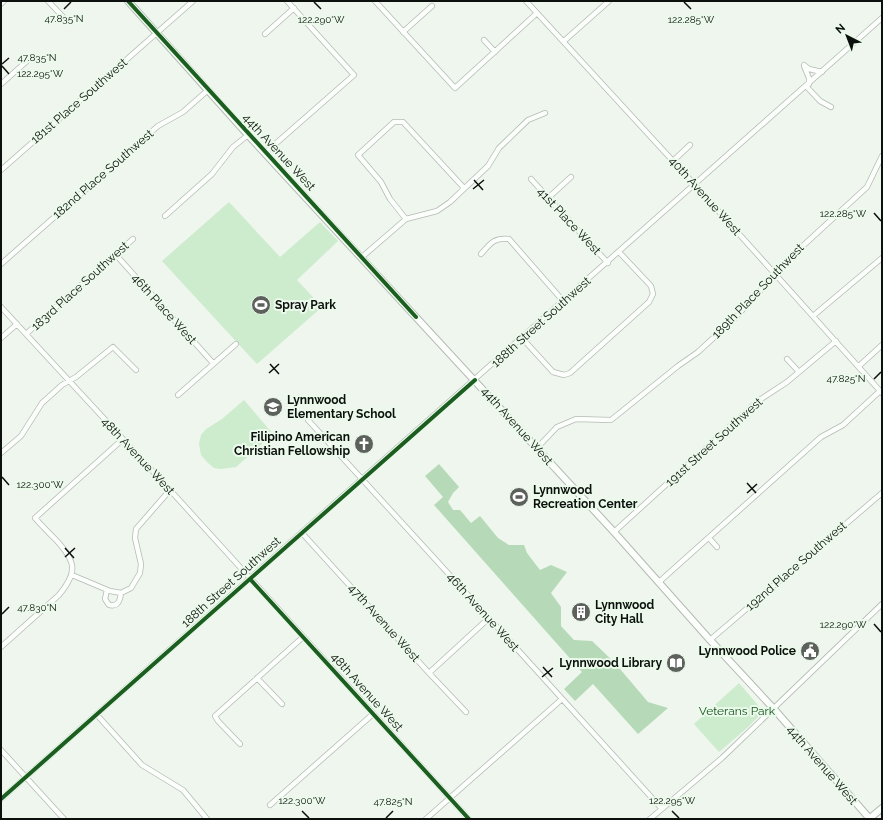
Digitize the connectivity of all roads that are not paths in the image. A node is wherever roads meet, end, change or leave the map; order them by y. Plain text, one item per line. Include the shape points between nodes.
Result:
1 (4, 1) edge
2 (48, 1) edge
3 (128, 1) edge
4 (193, 1) edge
5 (288, 1) edge
6 (375, 1) edge
7 (526, 1) edge
8 (609, 1) edge
9 (1, 4) edge
10 (432, 6) dead end
11 (294, 8) junction
12 (537, 13) junction
13 (882, 18) edge
14 (67, 20) dead end
15 (157, 32) junction
16 (404, 32) junction
17 (265, 34) dead end
18 (484, 40) dead end
19 (564, 41) junction
20 (495, 52) junction
21 (27, 61) dead end
22 (822, 72) junction
23 (1, 84) edge
24 (808, 85) junction
25 (208, 90) junction
26 (831, 107) dead end
27 (545, 113) dead end
28 (248, 135) junction
29 (690, 144) dead end
30 (265, 153) junction
31 (882, 156) edge
32 (673, 161) junction
33 (1, 170) edge
34 (571, 177) dead end
35 (531, 179) dead end
36 (695, 185) junction
37 (464, 188) junction
38 (548, 198) junction
39 (165, 216) dead end
40 (406, 219) junction
41 (133, 238) dead end
42 (619, 252) junction
43 (480, 254) dead end
44 (116, 255) junction
45 (362, 257) junction
46 (882, 258) edge
47 (608, 263) junction
48 (1, 264) edge
49 (776, 274) junction
50 (564, 302) junction
51 (1, 307) edge
52 (813, 316) junction
53 (17, 324) junction
54 (26, 334) junction
55 (1, 338) edge
56 (522, 338) junction
57 (836, 341) junction
58 (236, 344) dead end
59 (882, 345) edge
60 (787, 359) dead end
61 (213, 363) junction
62 (858, 366) junction
63 (136, 370) dead end
64 (799, 372) junction
65 (475, 380) junction
66 (69, 381) junction
67 (881, 392) edge
68 (178, 396) dead end
69 (308, 414) dead end
70 (124, 439) junction
71 (536, 448) junction
72 (1, 453) edge
73 (362, 479) junction
74 (170, 490) junction
75 (882, 493) edge
76 (614, 532) junction
77 (302, 533) junction
78 (709, 538) junction
79 (717, 547) dead end
80 (72, 575) junction
81 (250, 579) junction
82 (659, 582) junction
83 (107, 590) junction
84 (121, 593) junction
85 (882, 604) edge
86 (489, 618) junction
87 (303, 637) junction
88 (710, 640) junction
89 (1, 647) edge
90 (429, 673) junction
91 (257, 678) junction
92 (562, 699) junction
93 (282, 704) dead end
94 (774, 709) junction
95 (466, 712) dead end
96 (373, 714) junction
97 (97, 715) junction
98 (240, 744) dead end
99 (1, 750) edge
100 (26, 778) junction
101 (450, 798) junction
102 (1, 799) edge
103 (270, 805) dead end
104 (882, 808) edge
105 (662, 809) junction
106 (64, 819) edge
107 (207, 819) edge
108 (426, 819) edge
109 (469, 819) edge
110 (650, 819) edge
111 (870, 819) edge

1 - 9 street
2 - 14 street
3 - 15 main road, 44th Avenue West
4 - 15 street, 181st Place Southwest
5 - 11 street
6 - 16 street
7 - 12 street, 40th Avenue West
8 - 19 street
10 - 16 street
11 - 17 street
11 - 30 street via 354,75
12 - 19 street, 40th Avenue West
12 - 20 street
13 - 22 street, 188th Street Southwest
15 - 25 main road, 44th Avenue West
15 - 33 street, 181st Place Southwest
16 - 20 street via 455,88
18 - 20 street
19 - 32 street, 40th Avenue West
21 - 23 street
22 - 24 street, 188th Street Southwest
22 - 24 street via 809,70 804,65
24 - 26 street via 820,101
24 - 36 street, 188th Street Southwest
25 - 28 main road, 44th Avenue West
25 - 48 street, 182nd Place Southwest via 183,112 158,126
27 - 37 street via 528,120 499,148 488,166
28 - 30 main road, 44th Avenue West
28 - 39 street via 233,147 212,174
29 - 32 street
30 - 45 main road, 44th Avenue West
31 - 49 street, 189th Place Southwest via 867,187 794,254
32 - 36 street, 40th Avenue West
34 - 38 street
35 - 38 street, 41st Place West
36 - 42 street, 188th Street Southwest
36 - 49 street, 40th Avenue West
37 - 40 street via 437,212
37 - 40 street via 403,122 394,122 358,155 381,182 390,200
38 - 47 street, 41st Place West
40 - 45 street
41 - 44 street, 183rd Place Southwest
42 - 47 street, 188th Street Southwest
42 - 56 street, 41st Place West via 651,286 653,294 649,302 570,373 564,375 553,372
43 - 50 street via 491,242 500,238 509,239
44 - 54 street, 183rd Place Southwest
44 - 61 street, 46th Place West
45 - 65 main road, 44th Avenue West
46 - 52 street
47 - 50 street, 188th Street Southwest
49 - 52 street, 40th Avenue West
49 - 71 street, 189th Place Southwest via 734,319 698,352 611,420 576,419 558,427
50 - 56 street, 188th Street Southwest
51 - 53 street, 48th Avenue West
52 - 57 street, 40th Avenue West
53 - 54 street, 48th Avenue West
53 - 55 street, 183rd Place Southwest
54 - 66 street, 48th Avenue West
56 - 65 street, 188th Street Southwest
57 - 62 street, 40th Avenue West
57 - 64 street, 191st Street Southwest
58 - 61 street
59 - 62 street
60 - 64 street
61 - 68 street
62 - 67 street, 40th Avenue West
63 - 66 street via 113,347
64 - 76 street, 191st Street Southwest via 758,401
65 - 71 main road, 44th Avenue West
65 - 73 street, 188th Street Southwest
66 - 70 street, 48th Avenue West
66 - 72 street via 42,403 21,436
67 - 78 street via 843,425 821,437
69 - 73 street, 46th Avenue West via 308,420
70 - 74 street, 48th Avenue West
70 - 80 street via 35,518 68,553 73,565
71 - 76 main road, 44th Avenue West
73 - 77 street, 188th Street Southwest
73 - 86 street, 46th Avenue West
74 - 81 street, 48th Avenue West
74 - 84 street via 136,528 140,573 131,588
75 - 88 street, 192nd Place Southwest
76 - 82 main road, 44th Avenue West
77 - 81 street, 188th Street Southwest
77 - 90 street, 47th Avenue West
78 - 79 street
78 - 82 street
80 - 83 street
80 - 89 street via 59,595
81 - 87 street, 48th Avenue West
81 - 97 street, 188th Street Southwest
82 - 88 main road, 44th Avenue West
83 - 84 street
83 - 84 street via 105,599 109,605 116,605
85 - 94 street
86 - 90 street
86 - 92 street, 46th Avenue West
87 - 91 street
87 - 96 street, 48th Avenue West
88 - 94 main road, 44th Avenue West
90 - 95 street, 47th Avenue West
91 - 93 street
91 - 98 street via 215,716
92 - 101 street
92 - 105 street, 46th Avenue West
94 - 105 street
94 - 111 main road, 44th Avenue West
96 - 101 street, 48th Avenue West
96 - 103 street
97 - 100 street, 188th Street Southwest
97 - 107 street via 142,765 183,790
99 - 100 street
100 - 102 street, 188th Street Southwest
100 - 106 street
101 - 108 street
101 - 109 street, 48th Avenue West
104 - 111 main road
105 - 110 street

